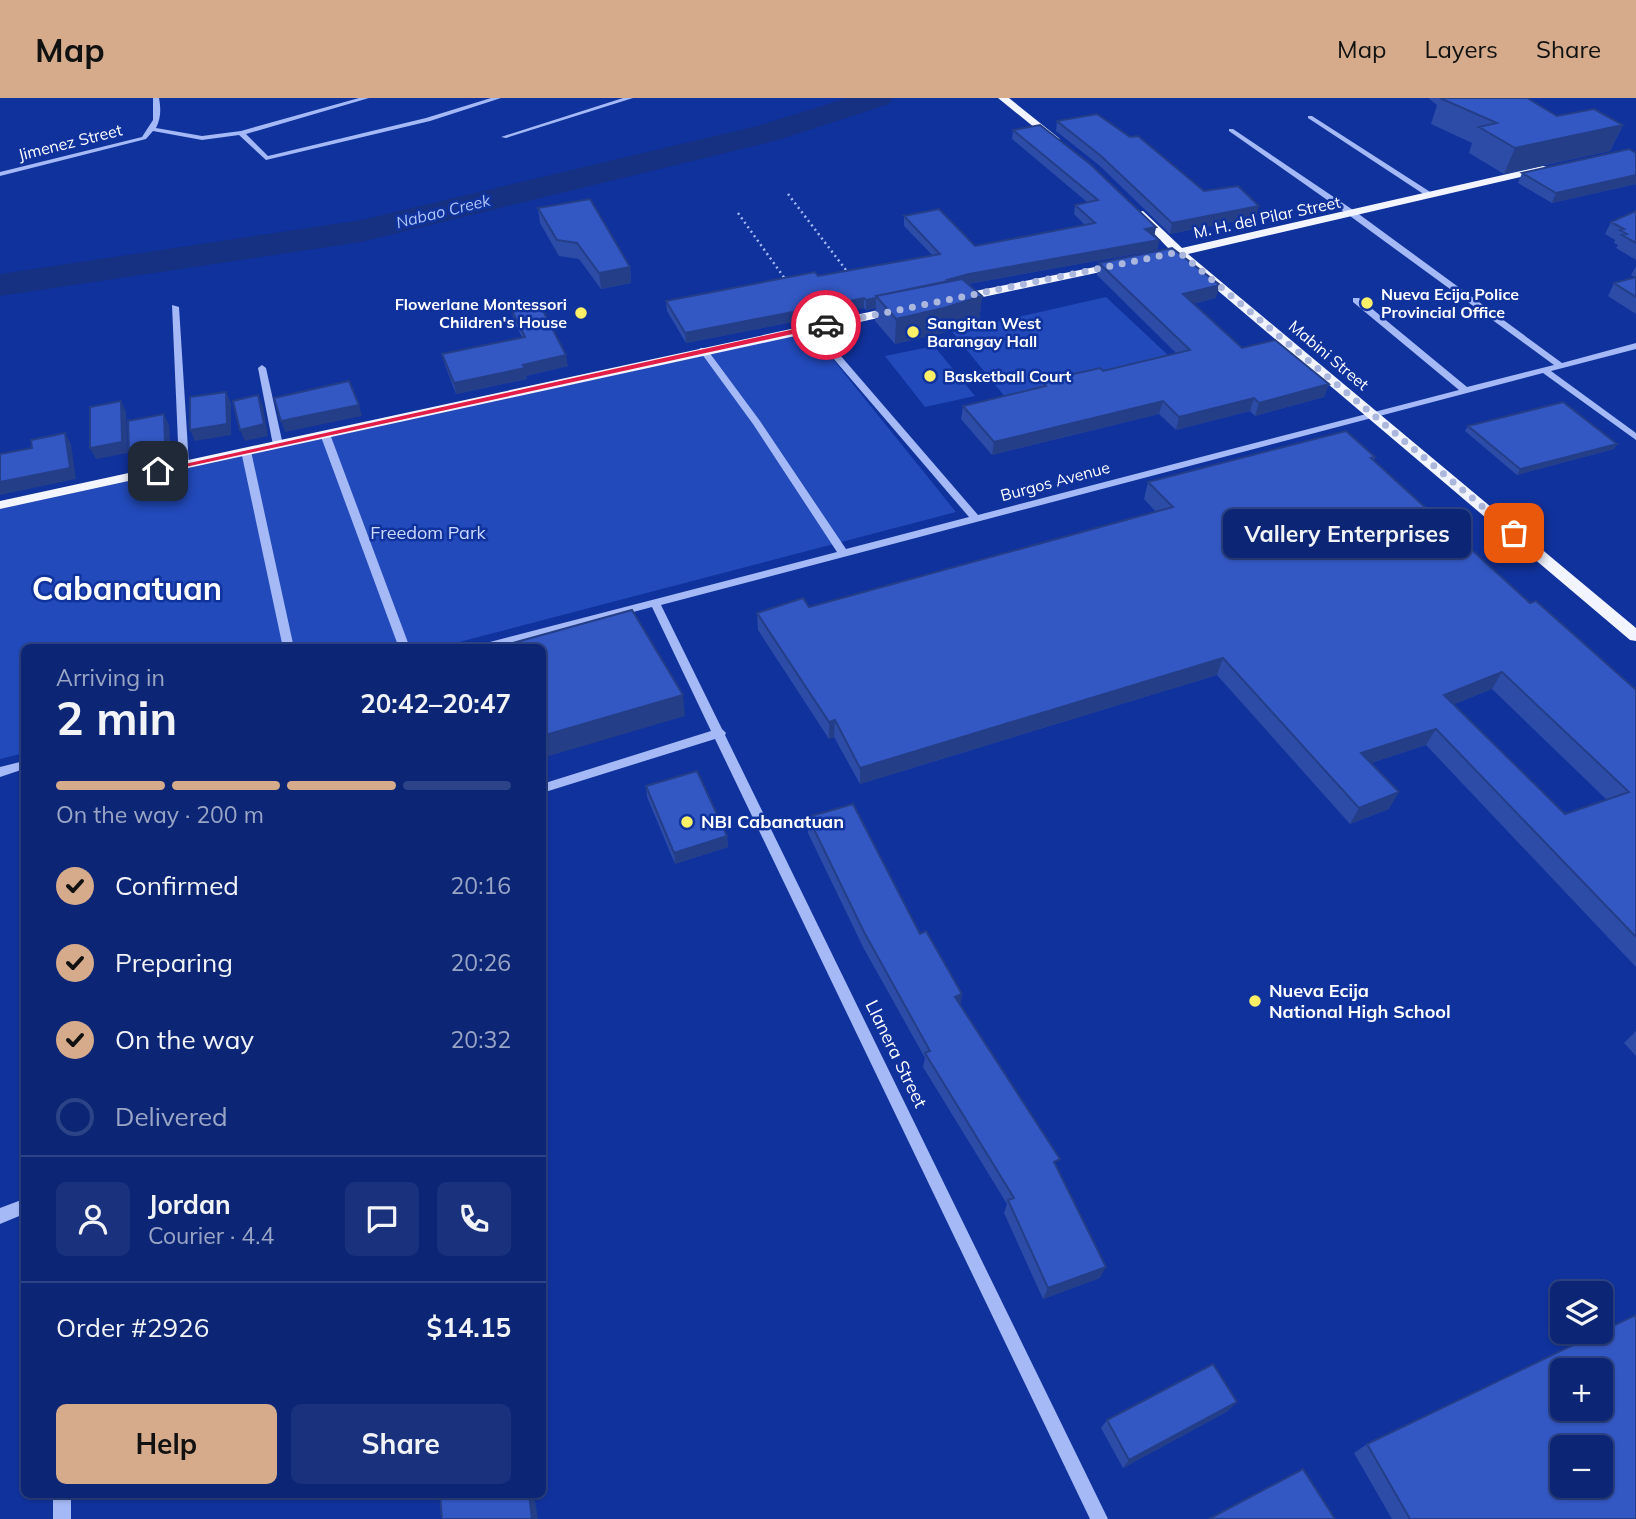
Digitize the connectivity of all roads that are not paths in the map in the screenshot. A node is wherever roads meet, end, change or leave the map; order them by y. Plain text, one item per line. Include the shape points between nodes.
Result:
1 (156, 98) edge
2 (366, 98) edge
3 (498, 98) edge
4 (630, 98) edge
5 (1003, 98) edge
6 (1310, 117) dead end
7 (152, 130) junction
8 (1231, 130) dead end
9 (241, 133) junction
10 (504, 136) dead end
11 (1063, 146) edge
12 (1552, 167) edge
13 (0, 174) edge
14 (1431, 195) junction
15 (1132, 207) edge
16 (1353, 214) junction
17 (1179, 252) junction
18 (1356, 300) dead end
19 (940, 302) edge
20 (916, 306) edge
21 (175, 307) dead end
22 (812, 328) junction
23 (1636, 346) edge
24 (703, 350) junction
25 (1561, 366) junction
26 (262, 368) dead end
27 (1544, 370) junction
28 (1465, 390) junction
29 (1371, 414) junction
30 (325, 434) junction
31 (1636, 437) edge
32 (278, 445) junction
33 (246, 451) junction
34 (184, 465) junction
35 (0, 505) edge
36 (975, 519) junction
37 (843, 553) junction
38 (657, 607) dead end
39 (1636, 636) edge
40 (288, 644) edge
41 (404, 644) edge
42 (497, 644) edge
43 (720, 733) junction
44 (21, 766) edge
45 (0, 772) edge
46 (546, 788) edge
47 (21, 1208) edge
48 (0, 1216) edge
49 (62, 1498) edge
50 (62, 1519) edge
51 (1098, 1519) edge

1 - 7 street via 158,112
2 - 9 street
3 - 9 street via 428,120 266,158
4 - 10 street
5 - 11 main road
6 - 14 street
7 - 9 street via 202,138
7 - 13 street, Jimenez Street via 144,138
8 - 16 street
12 - 14 main road, M. H. del Pilar Street
14 - 16 main road, M. H. del Pilar Street
15 - 17 main road, Mabini Street
16 - 17 main road, M. H. del Pilar Street
16 - 25 street
17 - 19 main road, M. H. del Pilar Street
17 - 29 main road, Mabini Street
18 - 28 street
20 - 22 main road
21 - 34 street
22 - 24 main road
22 - 36 street
23 - 25 street, Burgos Avenue
24 - 30 main road
24 - 37 street
25 - 27 street, Burgos Avenue
26 - 32 street
27 - 28 street, Burgos Avenue
27 - 31 street
28 - 29 street, Burgos Avenue
29 - 36 street, Burgos Avenue
29 - 39 main road, Mabini Street
30 - 32 main road
30 - 41 street
32 - 33 main road
33 - 34 main road
33 - 40 street
34 - 35 main road
36 - 37 street, Burgos Avenue
37 - 42 street, Burgos Avenue
38 - 43 street, Llanera Street
43 - 46 street
43 - 51 street, Llanera Street
44 - 45 street
47 - 48 street
49 - 50 street

